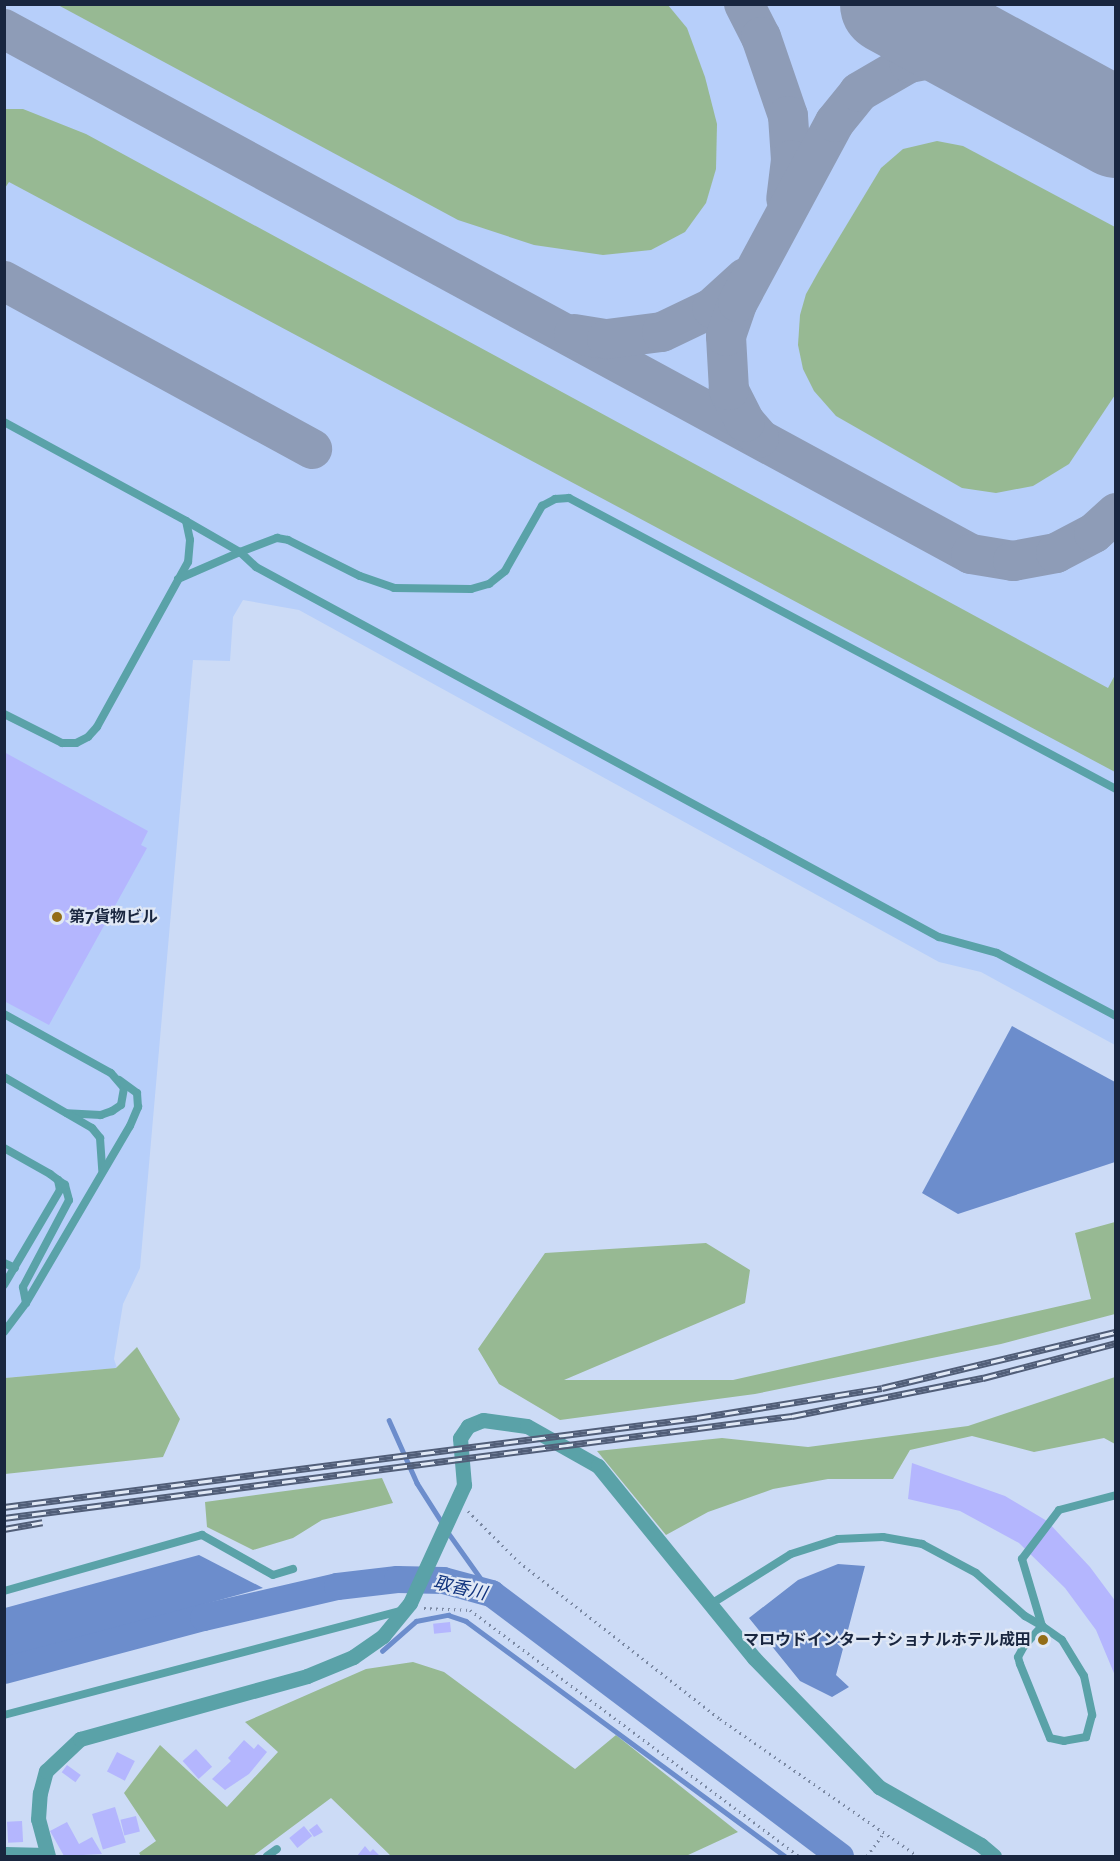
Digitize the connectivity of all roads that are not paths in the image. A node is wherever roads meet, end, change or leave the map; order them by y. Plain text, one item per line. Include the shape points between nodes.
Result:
1 (4, 422) edge
2 (186, 521) junction
3 (240, 552) junction
4 (178, 579) junction
5 (4, 714) edge
6 (1116, 789) edge
7 (4, 1014) edge
8 (1116, 1016) edge
9 (4, 1077) edge
10 (119, 1080) junction
11 (67, 1113) junction
12 (4, 1148) edge
13 (102, 1171) junction
14 (58, 1180) junction
15 (4, 1263) edge
16 (15, 1269) junction
17 (4, 1284) edge
18 (26, 1304) junction
19 (4, 1332) edge
20 (1116, 1495) edge
21 (293, 1569) dead end
22 (4, 1591) edge
23 (711, 1604) junction
24 (406, 1610) junction
25 (1042, 1626) junction
26 (4, 1715) edge
27 (277, 1848) dead end
28 (4, 1854) edge
29 (47, 1856) edge
30 (267, 1857) edge
31 (994, 1857) edge

1 - 2 lane
2 - 3 lane
2 - 4 lane via 190,540 188,562
3 - 4 lane
3 - 6 lane via 277,538 394,588 471,589 489,584 504,571 542,506 555,499 569,498
3 - 8 lane via 256,567 939,937 998,953
4 - 5 lane via 88,737 76,743 62,743
7 - 10 lane
9 - 11 lane
10 - 11 lane via 125,1097 112,1111 101,1115
10 - 13 lane via 133,1087 138,1107
11 - 13 lane via 100,1138
12 - 14 lane
13 - 18 lane
14 - 16 lane via 58,1198
14 - 18 lane via 65,1185 69,1200 23,1287
15 - 16 lane
16 - 17 lane
18 - 19 lane
20 - 25 lane via 1059,1510 1022,1559
21 - 22 lane via 273,1575 202,1535
23 - 24 street via 598,1466 527,1426 483,1420 468,1426 460,1438 464,1485
23 - 25 lane via 791,1554 838,1539 883,1537 922,1544 954,1559
23 - 31 street via 754,1658 879,1787 981,1845
24 - 26 lane
24 - 29 street via 352,1657 307,1676 80,1739 46,1771 38,1820
25 - 25 lane via 1062,1640 1084,1676 1092,1715 1086,1737 1064,1741 1050,1738 1045,1729 1037,1698 1018,1657
27 - 30 lane
28 - 29 street

